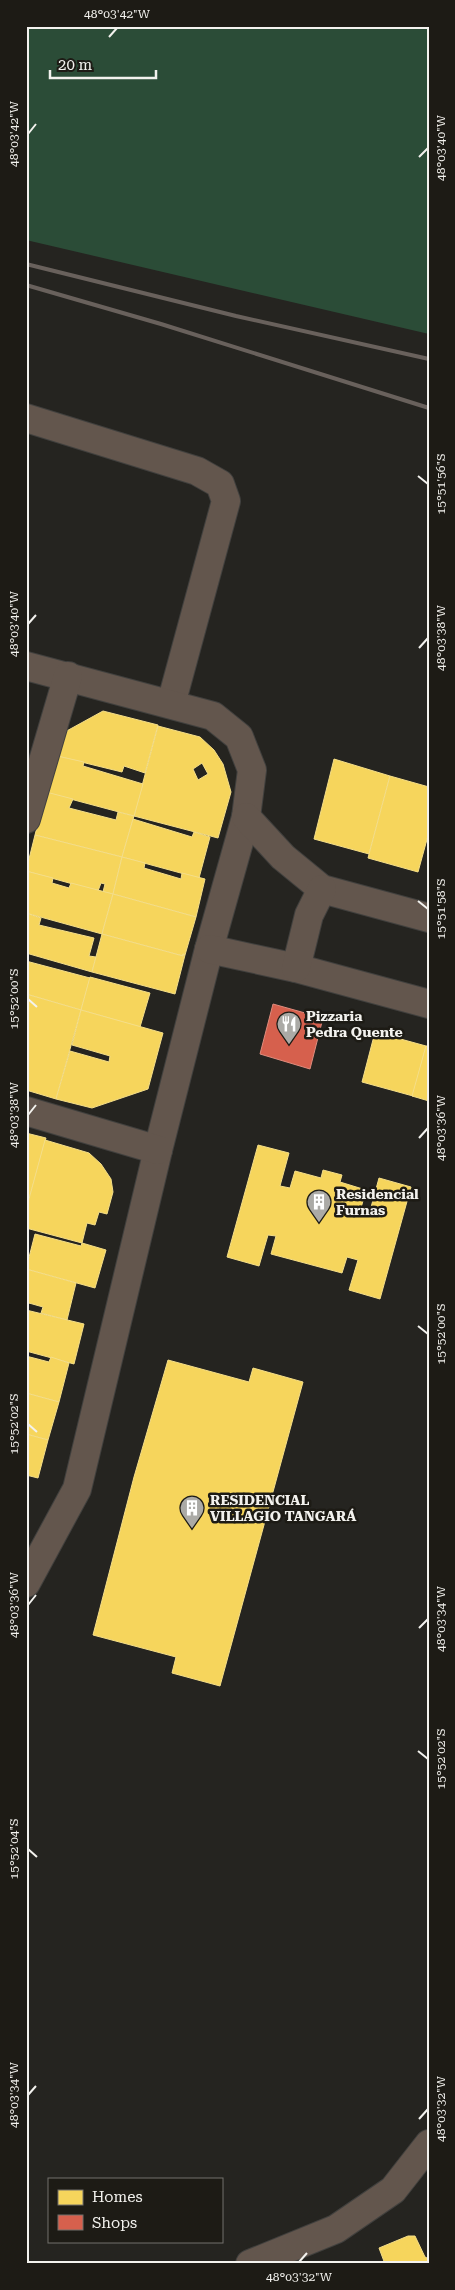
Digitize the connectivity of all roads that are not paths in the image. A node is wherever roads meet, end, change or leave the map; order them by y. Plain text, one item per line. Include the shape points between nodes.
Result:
1 (26, 418) edge
2 (26, 666) edge
3 (68, 676) junction
4 (171, 704) junction
5 (246, 816) junction
6 (26, 819) edge
7 (322, 889) junction
8 (429, 918) edge
9 (209, 949) junction
10 (296, 968) junction
11 (429, 1004) edge
12 (26, 1111) edge
13 (158, 1150) junction
14 (26, 1583) edge
15 (429, 2144) edge
16 (250, 2264) edge

1 - 4 street via 197,471 220,484 226,501
2 - 3 street
3 - 4 street
3 - 6 street
4 - 5 street via 213,716 238,737 252,770
5 - 7 street via 283,857
5 - 9 street
7 - 8 street
7 - 10 street via 309,915
9 - 10 street
9 - 13 street
10 - 11 street
12 - 13 street
13 - 14 street via 77,1489
15 - 16 street via 392,2190 336,2229

